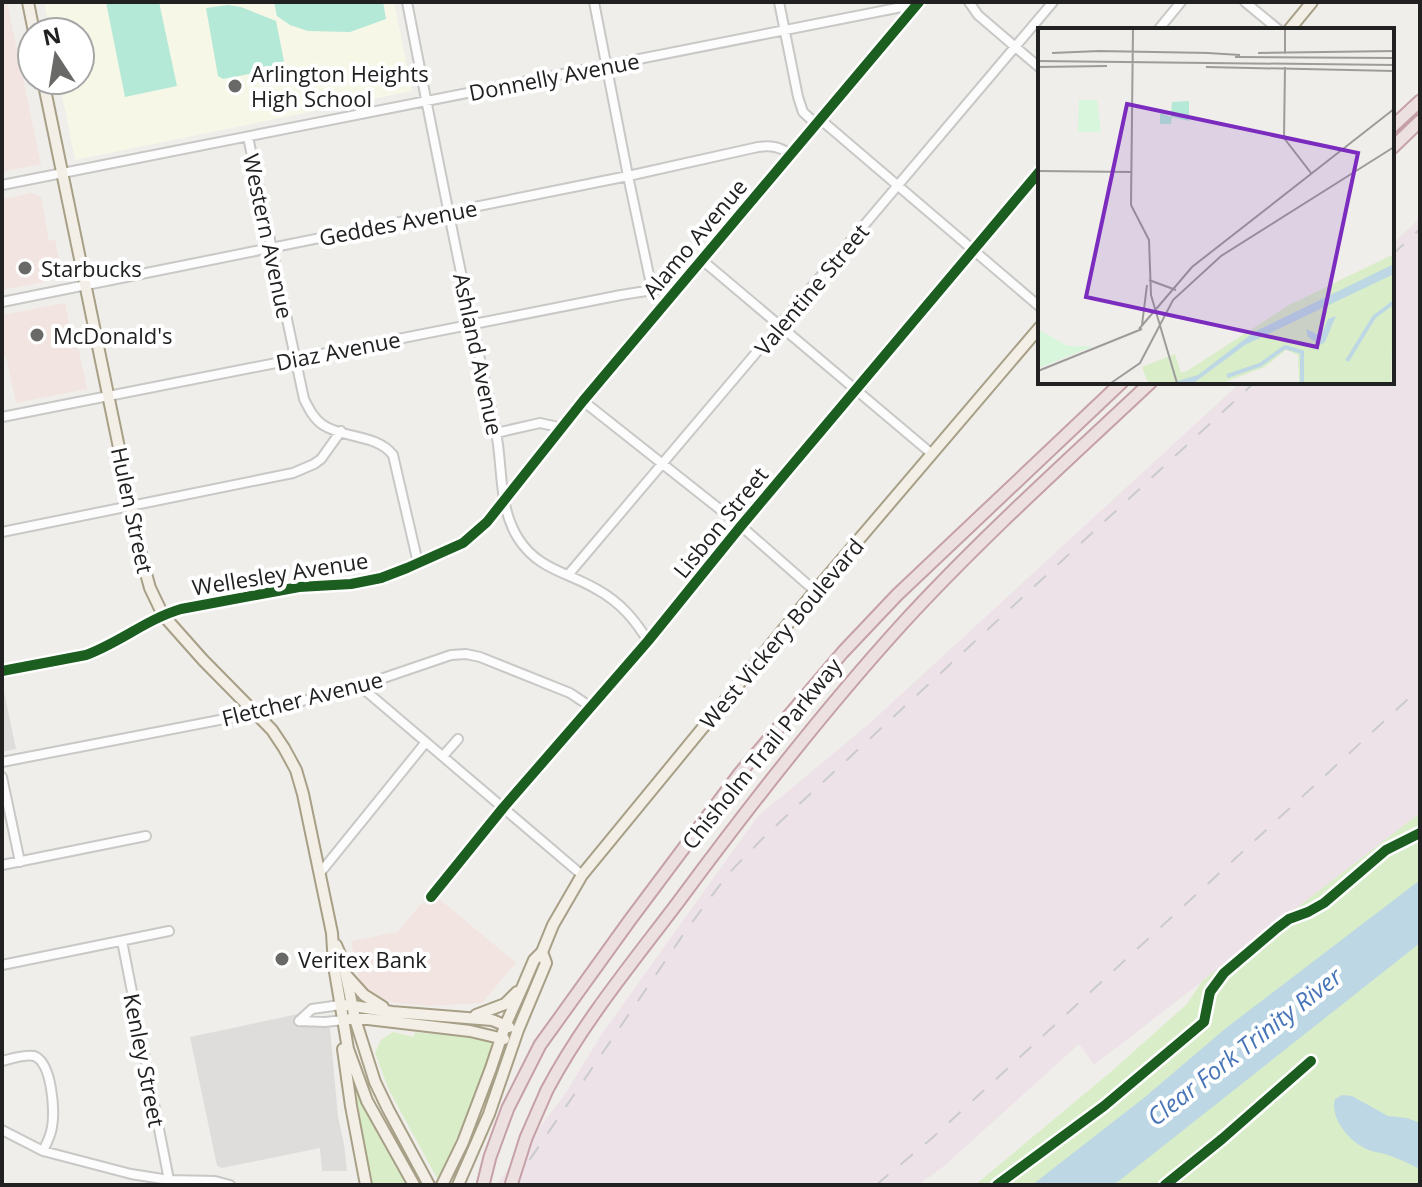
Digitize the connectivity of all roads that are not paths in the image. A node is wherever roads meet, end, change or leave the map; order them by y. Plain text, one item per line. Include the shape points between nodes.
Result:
1 (407, 2) edge
2 (594, 2) edge
3 (779, 2) edge
4 (969, 2) edge
5 (1053, 2) edge
6 (1181, 2) edge
7 (1245, 2) edge
8 (1312, 2) edge
9 (918, 3) edge
10 (1160, 28) edge
11 (1277, 28) edge
12 (1291, 28) edge
13 (784, 30) junction
14 (1015, 46) junction
15 (606, 65) junction
16 (1038, 66) edge
17 (46, 96) edge
18 (427, 101) junction
19 (1420, 101) edge
20 (1420, 121) edge
21 (819, 122) junction
22 (1394, 125) edge
23 (248, 137) junction
24 (1394, 146) edge
25 (791, 154) junction
26 (62, 173) junction
27 (1038, 173) edge
28 (628, 176) junction
29 (2, 185) edge
30 (898, 186) junction
31 (449, 212) junction
32 (271, 247) junction
33 (973, 250) junction
34 (702, 260) junction
35 (85, 284) junction
36 (652, 289) junction
37 (672, 295) junction
38 (2, 302) edge
39 (1038, 305) edge
40 (472, 324) junction
41 (779, 326) junction
42 (1038, 329) edge
43 (294, 358) junction
44 (1120, 384) edge
45 (1149, 384) edge
46 (856, 390) junction
47 (109, 395) junction
48 (583, 401) junction
49 (2, 417) edge
50 (563, 428) junction
51 (341, 431) junction
52 (496, 433) junction
53 (932, 454) junction
54 (662, 464) junction
55 (503, 502) junction
56 (132, 505) junction
57 (741, 526) junction
58 (2, 532) edge
59 (418, 563) junction
60 (568, 575) junction
61 (815, 591) junction
62 (163, 615) junction
63 (648, 641) junction
64 (2, 671) edge
65 (360, 686) junction
66 (591, 707) junction
67 (256, 713) junction
68 (458, 739) dead end
69 (426, 742) junction
70 (443, 756) junction
71 (2, 762) edge
72 (2, 777) edge
73 (503, 808) junction
74 (146, 836) dead end
75 (20, 862) junction
76 (2, 865) edge
77 (320, 873) junction
78 (582, 875) junction
79 (431, 897) dead end
80 (169, 931) dead end
81 (334, 939) junction
82 (122, 941) junction
83 (542, 952) junction
84 (2, 965) edge
85 (346, 975) junction
86 (522, 988) junction
87 (346, 1005) junction
88 (392, 1012) junction
89 (468, 1018) junction
90 (350, 1019) junction
91 (505, 1026) junction
92 (518, 1030) junction
93 (501, 1037) junction
94 (514, 1043) junction
95 (2, 1061) edge
96 (2, 1130) edge
97 (43, 1151) junction
98 (169, 1180) junction
99 (427, 1181) edge
100 (230, 1185) edge
101 (366, 1185) edge
102 (414, 1185) edge
103 (442, 1185) edge
104 (458, 1185) edge
105 (483, 1185) edge
106 (511, 1185) edge

1 - 18 street, Ashland Avenue
2 - 15 street
3 - 13 street
4 - 14 street
5 - 14 street, Valentine Street
6 - 10 street
7 - 11 street
8 - 12 main road
9 - 13 street, Donnelly Avenue
9 - 21 street, Alamo Avenue
13 - 15 street, Donnelly Avenue
13 - 21 street via 803,112
14 - 16 street
14 - 30 street, Valentine Street
15 - 18 street, Donnelly Avenue
15 - 28 street
17 - 26 main road, Hulen Street
18 - 23 street, Donnelly Avenue
18 - 31 street, Ashland Avenue
19 - 22 highway
20 - 24 highway
21 - 25 street, Alamo Avenue
21 - 30 street
23 - 26 street, Donnelly Avenue
23 - 32 street, Western Avenue
25 - 28 street, Geddes Avenue via 770,145
25 - 34 street, Alamo Avenue
26 - 29 street, Donnelly Avenue
26 - 35 main road, Hulen Street
27 - 33 street, Lisbon Street
28 - 31 street, Geddes Avenue
28 - 36 street
30 - 33 street
30 - 41 street, Valentine Street
31 - 32 street, Geddes Avenue
31 - 40 street, Ashland Avenue
32 - 35 street, Geddes Avenue
32 - 43 street, Western Avenue
33 - 39 street
33 - 46 street, Lisbon Street
34 - 37 street, Alamo Avenue
34 - 41 street
35 - 38 street, Geddes Avenue
35 - 47 main road, Hulen Street
36 - 37 street, Diaz Avenue via 665,288
36 - 40 street, Diaz Avenue
37 - 48 street, Alamo Avenue
40 - 43 street, Diaz Avenue
40 - 52 street, Ashland Avenue
41 - 46 street
41 - 54 street, Valentine Street
42 - 53 main road, West Vickery Boulevard
43 - 47 street, Diaz Avenue
43 - 51 street, Western Avenue via 308,407 320,423
44 - 105 highway, Chisholm Trail Parkway via 897,595 740,773 540,1045 502,1124
45 - 106 highway, Chisholm Trail Parkway, bridge via 928,597 754,801 584,1029 547,1090
46 - 53 street
46 - 57 street, Lisbon Street
47 - 49 street, Diaz Avenue
47 - 56 main road, Hulen Street
48 - 50 street, Alamo Avenue
48 - 54 street
50 - 52 street via 540,423
50 - 55 street, Alamo Avenue
51 - 56 street via 321,459 293,473
51 - 59 street, Western Avenue via 385,446 393,455
52 - 55 street, Ashland Avenue
53 - 61 main road, West Vickery Boulevard
54 - 57 street
54 - 60 street, Valentine Street
55 - 59 street, Wellesley Avenue via 463,543
55 - 60 street, Ashland Avenue via 526,550
56 - 58 street
56 - 62 main road, Hulen Street via 150,588
57 - 61 street
57 - 63 street, Lisbon Street
59 - 62 street, Wellesley Avenue via 381,578 288,589
60 - 63 street, Ashland Avenue via 625,609
61 - 78 main road, West Vickery Boulevard
62 - 64 street, Wellesley Avenue via 98,651
62 - 67 main road, Hulen Street
63 - 66 street, Lisbon Street
65 - 66 street, Fletcher Avenue via 466,654 570,693
65 - 67 street, Fletcher Avenue
65 - 69 street
66 - 73 street, Lisbon Street
67 - 71 street, Fletcher Avenue
67 - 77 main road, Hulen Street via 296,770
68 - 70 street
69 - 70 street
69 - 77 street
70 - 73 street
72 - 75 street
73 - 78 street
73 - 79 street, Lisbon Street
74 - 75 street
75 - 76 street
77 - 81 main road, Hulen Street
78 - 83 main road, West Vickery Boulevard
80 - 82 street
81 - 85 main road
81 - 87 main road via 334,966
82 - 84 street
82 - 98 street, Kenley Street
83 - 86 main road, West Vickery Boulevard
83 - 92 main road, West Vickery Boulevard via 546,963
85 - 87 main road
85 - 88 main road via 364,995
86 - 89 main road via 505,1004
86 - 91 main road, West Vickery Boulevard
87 - 88 main road
87 - 90 main road
87 - 90 street via 312,1009 299,1021
88 - 89 main road
89 - 91 main road
90 - 93 main road
90 - 99 main road via 380,1093
90 - 101 main road via 342,1040
90 - 102 main road via 348,1049 367,1101
91 - 92 main road
91 - 93 main road, West Vickery Boulevard
92 - 94 main road, West Vickery Boulevard
93 - 94 main road
93 - 103 main road, West Vickery Boulevard
94 - 104 main road, West Vickery Boulevard
95 - 97 street via 33,1056 47,1072 52,1130
96 - 97 street
97 - 98 street
98 - 100 street

